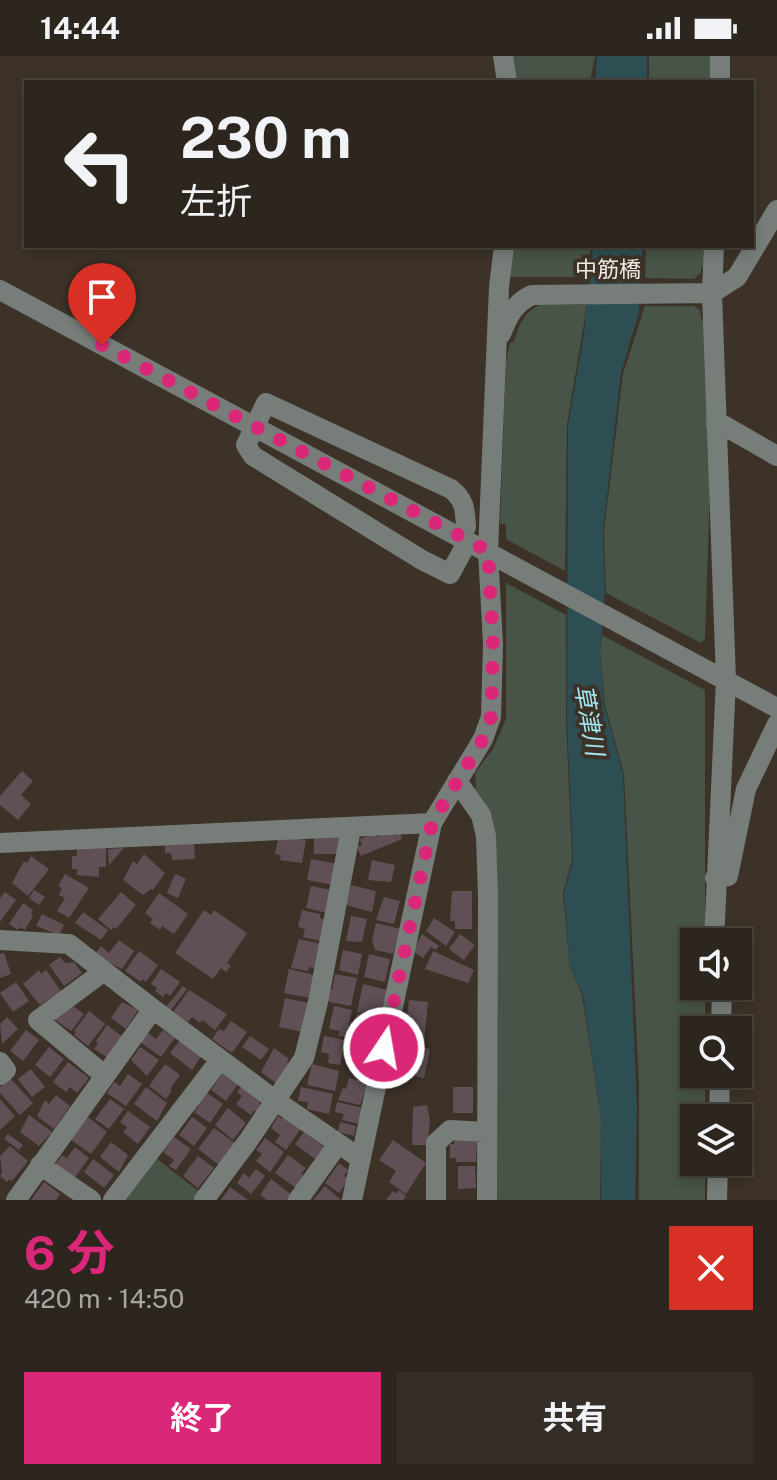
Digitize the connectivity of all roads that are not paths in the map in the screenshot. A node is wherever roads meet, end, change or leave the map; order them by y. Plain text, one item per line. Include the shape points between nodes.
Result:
1 (503, 56) edge
2 (720, 56) edge
3 (729, 56) edge
4 (507, 80) edge
5 (720, 80) edge
6 (728, 80) edge
7 (777, 210) edge
8 (504, 248) edge
9 (714, 248) edge
10 (720, 248) edge
11 (0, 290) edge
12 (704, 292) junction
13 (498, 342) junction
14 (719, 424) junction
15 (254, 426) junction
16 (777, 456) edge
17 (466, 527) dead end
18 (463, 550) dead end
19 (488, 551) junction
20 (726, 680) junction
21 (775, 712) edge
22 (772, 748) edge
23 (457, 781) junction
24 (432, 823) junction
25 (351, 829) junction
26 (0, 843) edge
27 (722, 877) junction
28 (716, 928) edge
29 (723, 928) edge
30 (1, 942) edge
31 (103, 972) junction
32 (153, 1009) junction
33 (220, 1060) junction
34 (0, 1062) edge
35 (0, 1075) edge
36 (104, 1075) junction
37 (276, 1101) junction
38 (486, 1132) junction
39 (338, 1144) junction
40 (361, 1159) junction
41 (40, 1165) junction
42 (710, 1176) edge
43 (718, 1176) edge
44 (16, 1200) edge
45 (91, 1200) edge
46 (113, 1200) edge
47 (204, 1200) edge
48 (298, 1200) edge
49 (352, 1200) edge
50 (436, 1200) edge
51 (487, 1200) edge
52 (709, 1200) edge
53 (717, 1200) edge

1 - 4 street
2 - 5 street
3 - 6 street
7 - 12 street via 737,277
8 - 13 street
9 - 12 street
10 - 12 street via 720,263
11 - 15 street
12 - 13 street, 中筋橋 via 544,293 520,300
12 - 14 street
13 - 19 street
14 - 16 street
14 - 20 street
15 - 17 street via 266,403 451,489 465,507
15 - 18 street via 246,445 253,456 422,560 450,574
15 - 19 street
19 - 20 street
19 - 23 street via 491,717
20 - 21 street
20 - 27 street
21 - 22 street
22 - 27 street via 746,789
23 - 24 street
23 - 38 street via 481,815 486,836
24 - 25 street
24 - 40 street
25 - 26 street
25 - 37 street via 313,1028 304,1058
27 - 28 street
27 - 29 street
30 - 31 street via 69,944
31 - 32 street
31 - 36 street via 38,1020
32 - 33 street
32 - 36 street
33 - 37 street
33 - 46 street
34 - 35 street via 6,1070
36 - 41 street
37 - 39 street
37 - 47 street
38 - 50 street via 450,1130 436,1143
38 - 51 street
39 - 40 street
39 - 48 street
40 - 49 street
41 - 44 street
41 - 45 street
42 - 52 street
43 - 53 street

